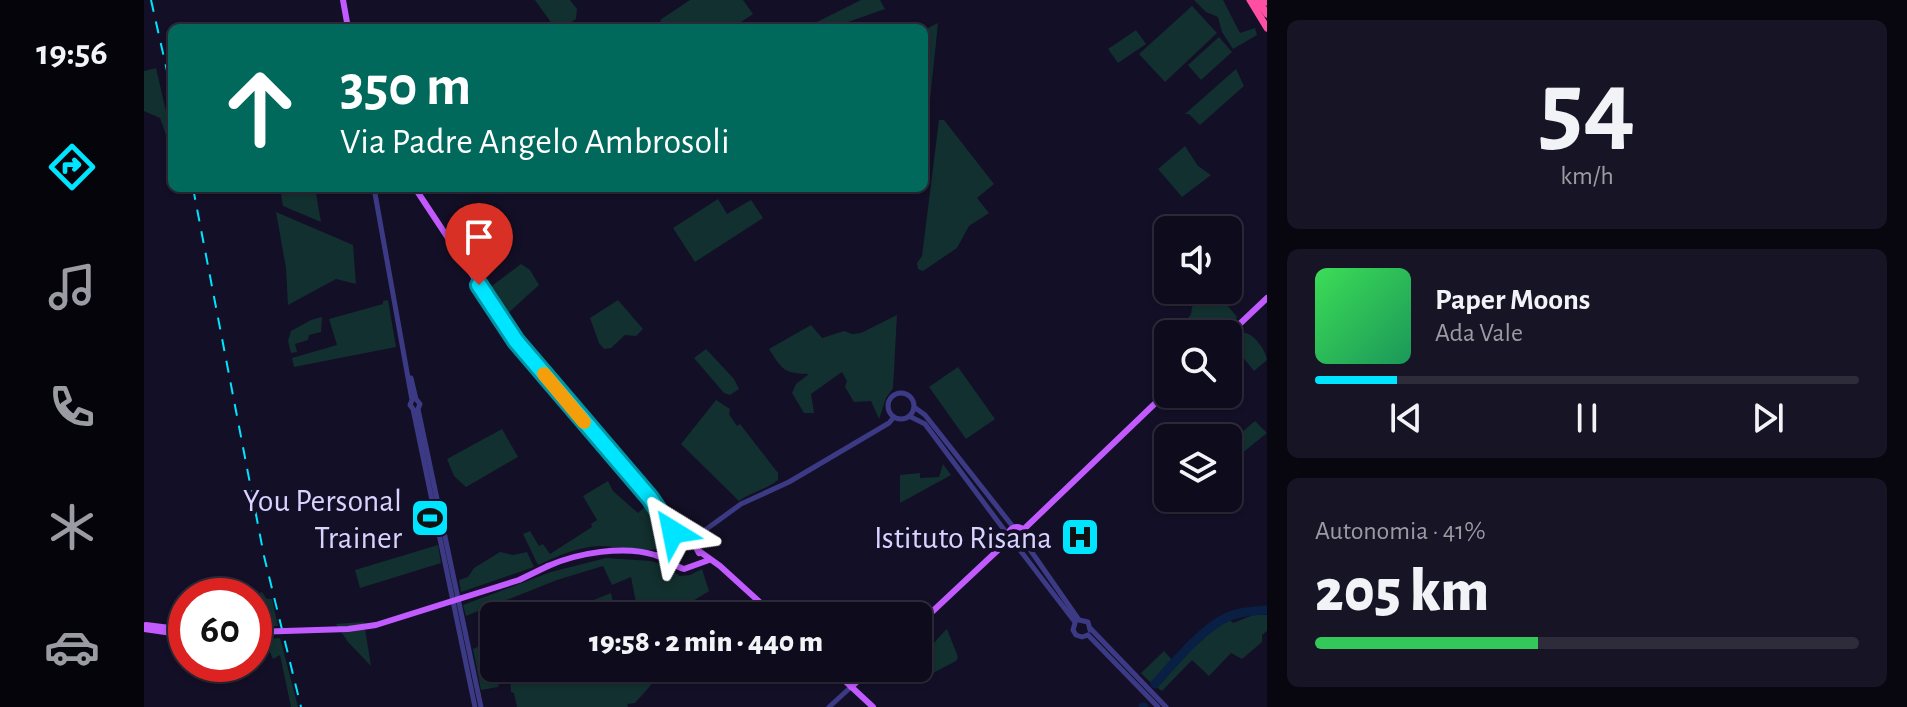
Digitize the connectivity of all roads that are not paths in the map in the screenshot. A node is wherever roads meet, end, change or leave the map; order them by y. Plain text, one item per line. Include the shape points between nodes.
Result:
1 (342, 0) edge
2 (1250, 0) edge
3 (1258, 0) edge
4 (1267, 14) edge
5 (345, 24) edge
6 (1267, 28) edge
7 (375, 192) edge
8 (418, 192) edge
9 (1267, 298) edge
10 (1242, 322) edge
11 (1154, 404) edge
12 (914, 407) junction
13 (889, 411) junction
14 (909, 416) junction
15 (894, 417) junction
16 (878, 428) junction
17 (1014, 528) junction
18 (1023, 530) junction
19 (673, 532) junction
20 (703, 533) junction
21 (689, 540) junction
22 (1011, 541) junction
23 (1024, 541) junction
24 (673, 545) junction
25 (699, 550) junction
26 (654, 554) junction
27 (709, 560) junction
28 (696, 564) junction
29 (674, 565) junction
30 (760, 602) edge
31 (932, 612) edge
32 (1077, 621) junction
33 (144, 627) edge
34 (168, 630) edge
35 (272, 631) edge
36 (1089, 631) junction
37 (846, 682) edge
38 (857, 682) edge
39 (851, 687) junction
40 (478, 707) edge
41 (829, 707) edge
42 (873, 707) edge
43 (1158, 707) edge
44 (1166, 707) edge

1 - 5 main road
2 - 6 highway
3 - 4 highway
7 - 40 street via 414,399 410,405 416,409
8 - 19 main road via 516,341
9 - 10 main road
11 - 18 main road
12 - 13 street via 910,396 897,393 889,401
12 - 14 street
12 - 17 street
13 - 15 street
13 - 16 street
14 - 15 street
14 - 22 street via 925,424
15 - 16 street
16 - 20 street via 731,510
17 - 18 main road
17 - 22 main road
18 - 23 main road
19 - 21 main road
19 - 24 main road
20 - 21 street
20 - 25 street
21 - 24 main road
21 - 25 main road
22 - 23 main road
22 - 31 main road
22 - 32 street
23 - 32 street
24 - 26 main road
24 - 29 main road
25 - 27 main road
25 - 28 main road
26 - 29 main road
26 - 35 main road, bridge via 593,552 376,625
27 - 28 main road
27 - 30 main road
28 - 29 main road via 684,569
32 - 36 street via 1088,622
32 - 36 street via 1076,635
33 - 34 main road
36 - 43 street
36 - 44 street
37 - 39 main road
38 - 39 main road
39 - 41 street
39 - 42 main road

